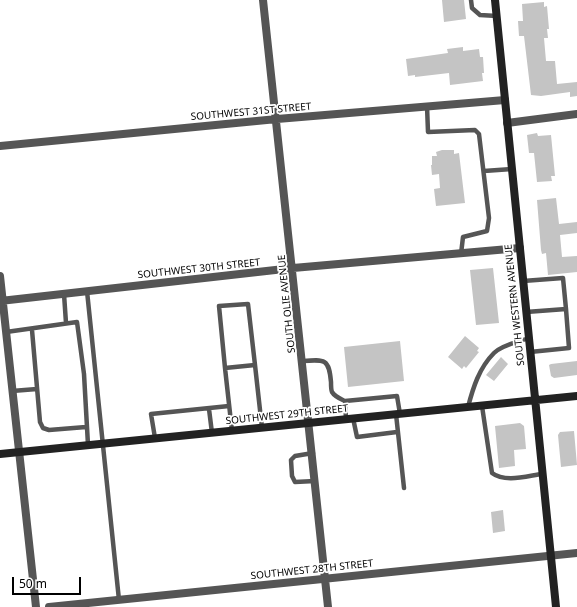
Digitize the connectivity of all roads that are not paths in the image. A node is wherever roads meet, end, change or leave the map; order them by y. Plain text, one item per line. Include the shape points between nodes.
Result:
1 (263, 0) edge
2 (471, 0) edge
3 (495, 0) edge
4 (497, 16) junction
5 (505, 100) junction
6 (427, 106) junction
7 (577, 114) edge
8 (277, 119) junction
9 (507, 123) junction
10 (0, 146) edge
11 (512, 169) junction
12 (484, 171) junction
13 (520, 248) junction
14 (461, 254) junction
15 (293, 268) junction
16 (0, 276) edge
17 (523, 281) junction
18 (87, 291) junction
19 (64, 294) junction
20 (2, 301) edge
21 (566, 309) junction
22 (526, 312) junction
23 (66, 323) junction
24 (32, 330) junction
25 (6, 332) junction
26 (529, 338) junction
27 (530, 352) junction
28 (303, 360) junction
29 (254, 365) junction
30 (225, 368) junction
31 (37, 389) junction
32 (12, 391) junction
33 (577, 396) edge
34 (535, 400) junction
35 (345, 401) junction
36 (229, 406) junction
37 (482, 406) junction
38 (468, 407) junction
39 (209, 409) junction
40 (398, 414) junction
41 (350, 419) junction
42 (309, 423) junction
43 (86, 427) junction
44 (262, 428) junction
45 (232, 431) junction
46 (397, 432) junction
47 (212, 433) junction
48 (155, 438) junction
49 (103, 444) junction
50 (88, 445) junction
51 (18, 452) junction
52 (312, 453) junction
53 (0, 454) edge
54 (542, 474) junction
55 (315, 480) junction
56 (404, 488) dead end
57 (577, 553) edge
58 (550, 556) junction
59 (326, 579) junction
60 (119, 600) junction
61 (36, 607) edge
62 (49, 607) edge
63 (328, 607) edge
64 (556, 607) edge

1 - 8 street, SOUTH OLIE AVENUE
2 - 4 lane via 472,8 480,15
3 - 4 main road, SOUTH WESTERN AVENUE
4 - 5 main road, SOUTH WESTERN AVENUE
5 - 6 street, SOUTHWEST 31ST STREET
5 - 9 main road, SOUTH WESTERN AVENUE
6 - 8 street, SOUTHWEST 31ST STREET
6 - 12 lane via 428,132 475,130 479,134
7 - 9 street
8 - 10 street, SOUTHWEST 31ST STREET
8 - 15 street, SOUTH OLIE AVENUE
9 - 11 main road, SOUTH WESTERN AVENUE
11 - 12 lane
11 - 13 main road, SOUTH WESTERN AVENUE
12 - 14 lane via 489,218 487,230 463,237
13 - 14 street, SOUTHWEST 30TH STREET
13 - 17 main road, SOUTH WESTERN AVENUE
14 - 15 street, SOUTHWEST 30TH STREET
15 - 18 street, SOUTHWEST 30TH STREET
15 - 28 street, SOUTH OLIE AVENUE
16 - 20 street
17 - 21 lane via 563,278
17 - 22 main road, SOUTH WESTERN AVENUE
18 - 19 street, SOUTHWEST 30TH STREET
18 - 49 lane
19 - 20 street, SOUTHWEST 30TH STREET
19 - 23 lane
20 - 25 street
21 - 22 lane
21 - 27 lane via 569,348
22 - 26 main road, SOUTH WESTERN AVENUE
23 - 24 lane via 41,326
23 - 43 lane via 77,322 84,374
24 - 25 lane
24 - 31 lane
25 - 32 street
26 - 27 main road, SOUTH WESTERN AVENUE
26 - 38 lane via 494,352 478,375
27 - 34 main road, SOUTH WESTERN AVENUE
28 - 35 lane via 318,359 326,362 332,392
28 - 42 street, SOUTH OLIE AVENUE
29 - 30 lane
29 - 30 lane via 248,304 219,306
29 - 44 lane
30 - 36 lane
31 - 32 lane
31 - 43 lane via 40,422 45,430
32 - 51 street
33 - 34 main road, SOUTHWEST 29TH STREET
34 - 37 main road, SOUTHWEST 29TH STREET
34 - 54 main road, SOUTH WESTERN AVENUE
35 - 40 lane via 397,396
35 - 41 lane
36 - 39 lane
36 - 45 lane
37 - 38 main road, SOUTHWEST 29TH STREET
37 - 54 lane via 492,473 497,477 507,478
38 - 40 main road, SOUTHWEST 29TH STREET
39 - 47 lane
39 - 48 lane via 151,414
40 - 41 main road, SOUTHWEST 29TH STREET
40 - 46 lane
41 - 42 main road, SOUTHWEST 29TH STREET
41 - 46 lane via 357,437
42 - 44 main road, SOUTHWEST 29TH STREET
42 - 52 street, SOUTH OLIE AVENUE
43 - 50 lane
44 - 45 main road, SOUTHWEST 29TH STREET
45 - 47 main road, SOUTHWEST 29TH STREET
46 - 56 lane
47 - 48 main road, SOUTHWEST 29TH STREET
48 - 49 main road, SOUTHWEST 29TH STREET
49 - 50 main road, SOUTHWEST 29TH STREET
49 - 60 lane
50 - 51 main road, SOUTHWEST 29TH STREET
51 - 53 main road, SOUTHWEST 29TH STREET
51 - 61 street
52 - 55 street, SOUTH OLIE AVENUE
52 - 55 lane via 295,456 291,460 292,476 295,482
54 - 58 main road, SOUTH WESTERN AVENUE
55 - 59 street, SOUTH OLIE AVENUE
57 - 58 street, SOUTHWEST 28TH STREET
58 - 59 street, SOUTHWEST 28TH STREET
58 - 64 main road, SOUTH WESTERN AVENUE
59 - 60 street, SOUTHWEST 28TH STREET
59 - 63 street, SOUTH OLIE AVENUE
60 - 62 street, SOUTHWEST 28TH STREET

